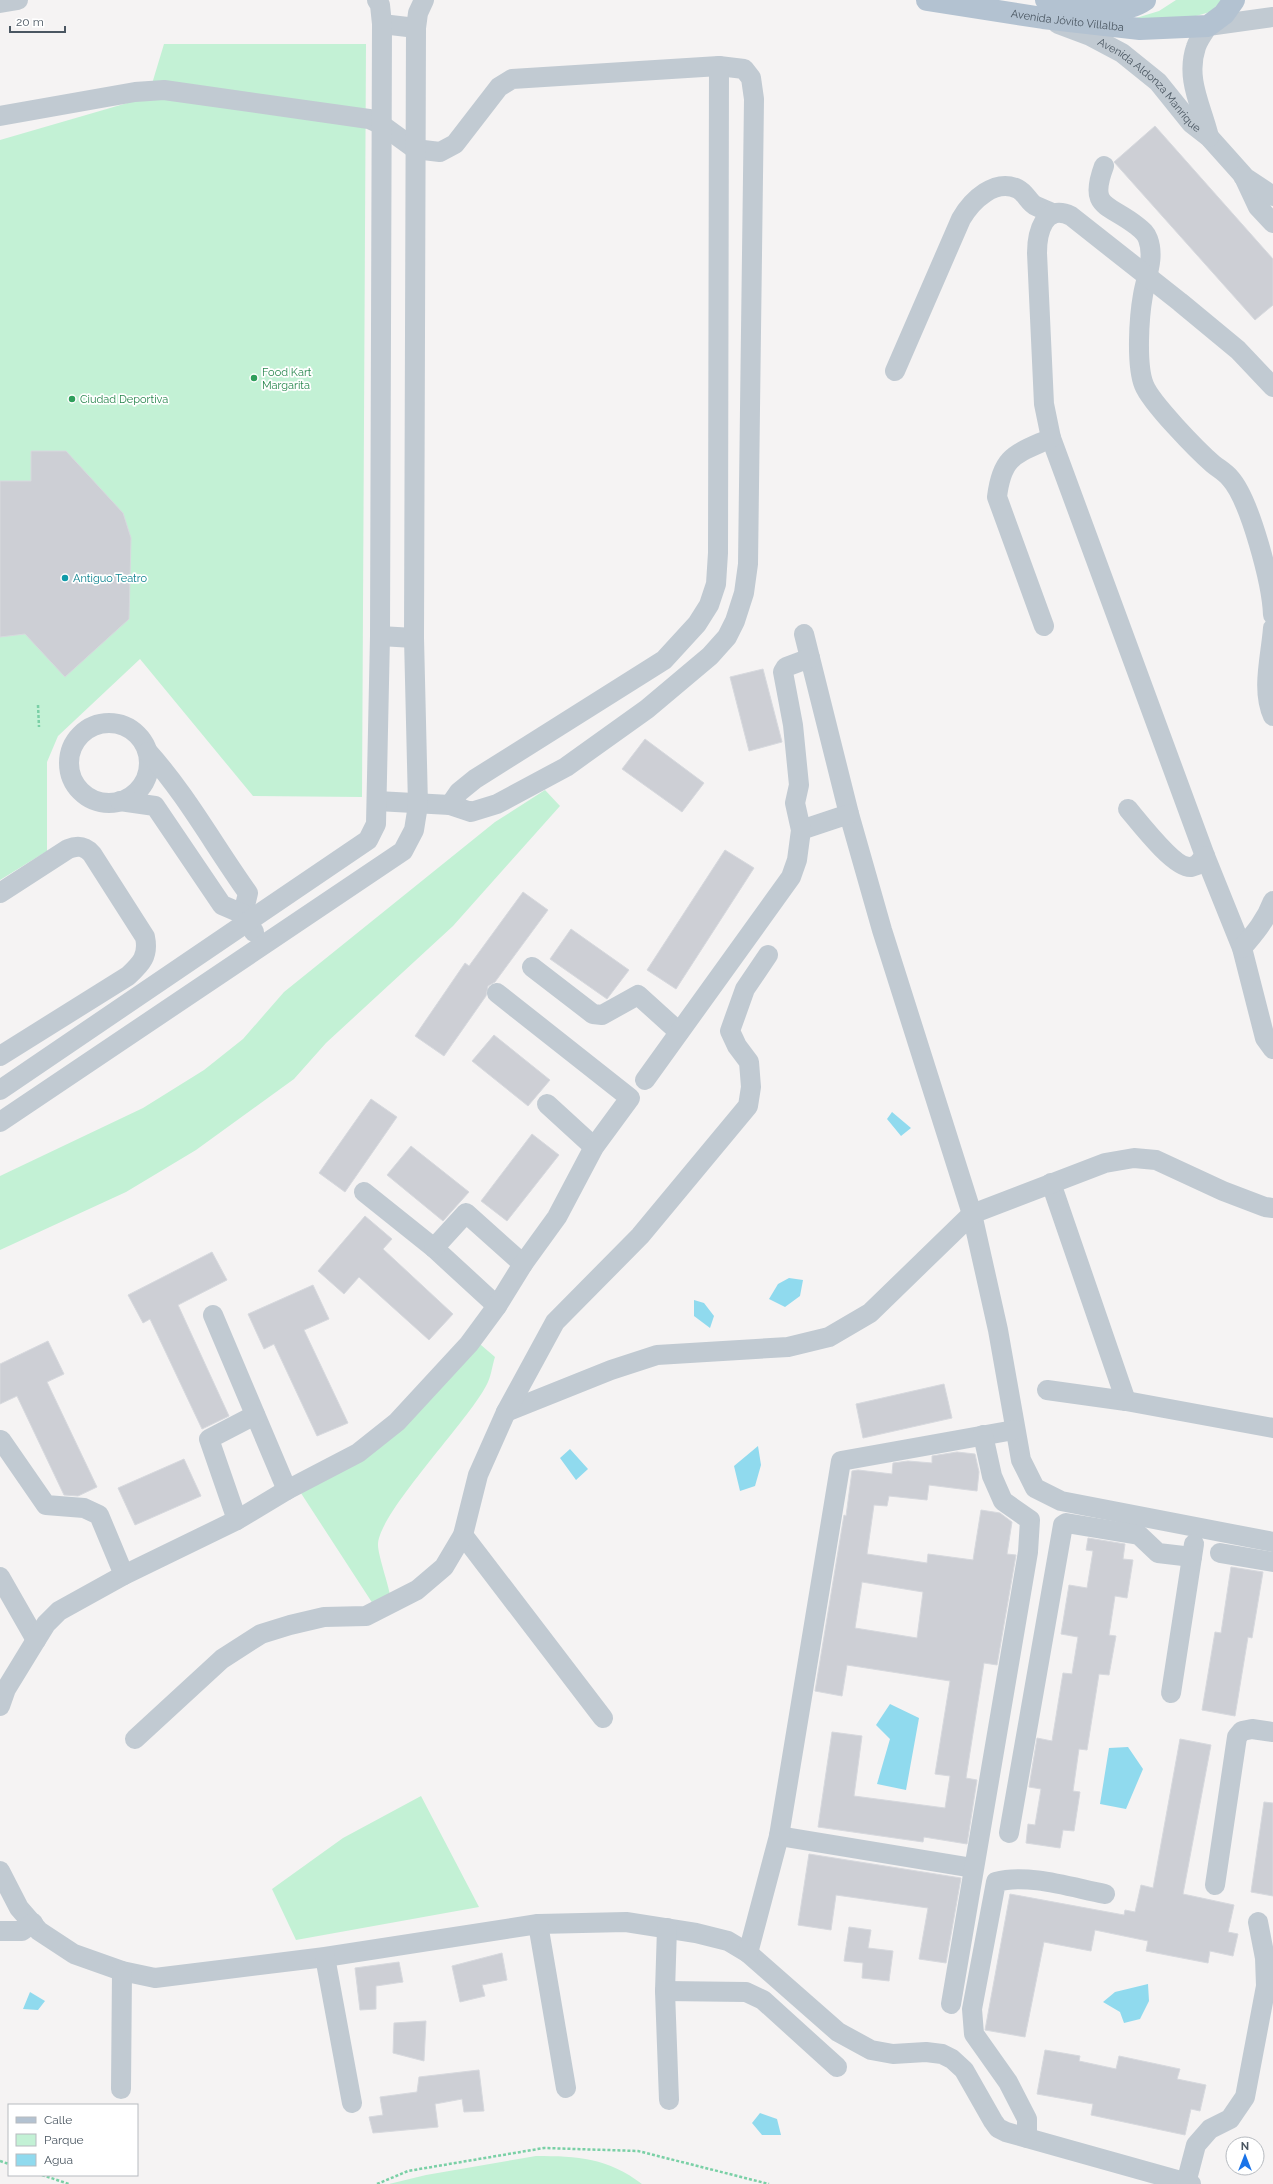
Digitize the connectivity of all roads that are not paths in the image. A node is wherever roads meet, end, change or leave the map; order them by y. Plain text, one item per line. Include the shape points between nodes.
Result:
1 (18, 0) edge
2 (377, 0) edge
3 (424, 0) edge
4 (927, 0) edge
5 (1145, 0) edge
6 (1234, 0) edge
7 (0, 3) edge
8 (1044, 9) edge
9 (1273, 18) edge
10 (382, 24) junction
11 (1208, 26) junction
12 (416, 28) junction
13 (719, 66) junction
14 (0, 116) edge
15 (382, 125) junction
16 (1209, 137) junction
17 (415, 149) junction
18 (1104, 166) dead end
19 (1242, 176) junction
20 (1273, 196) edge
21 (1053, 214) junction
22 (1273, 223) edge
23 (1147, 276) junction
24 (895, 371) dead end
25 (1273, 387) edge
26 (1051, 438) junction
27 (1273, 615) edge
28 (1044, 626) dead end
29 (1273, 628) edge
30 (804, 634) dead end
31 (380, 636) junction
32 (414, 638) junction
33 (810, 658) junction
34 (1273, 716) edge
35 (148, 752) junction
36 (120, 801) junction
37 (377, 801) junction
38 (418, 805) junction
39 (450, 805) junction
40 (1128, 808) dead end
41 (849, 814) junction
42 (801, 830) junction
43 (1205, 856) junction
44 (0, 893) edge
45 (1273, 901) edge
46 (246, 918) junction
47 (263, 947) junction
48 (1242, 948) junction
49 (768, 956) dead end
50 (532, 967) dead end
51 (497, 993) dead end
52 (679, 1032) junction
53 (1273, 1049) edge
54 (0, 1056) edge
55 (644, 1080) dead end
56 (0, 1090) edge
57 (546, 1104) dead end
58 (0, 1122) edge
59 (594, 1147) junction
60 (1051, 1183) junction
61 (364, 1192) dead end
62 (1273, 1208) edge
63 (972, 1214) junction
64 (434, 1248) junction
65 (523, 1264) junction
66 (497, 1306) junction
67 (213, 1315) dead end
68 (1047, 1390) dead end
69 (1126, 1401) junction
70 (506, 1412) junction
71 (255, 1415) junction
72 (1273, 1428) edge
73 (1014, 1430) junction
74 (983, 1435) junction
75 (1, 1440) dead end
76 (287, 1490) junction
77 (237, 1520) junction
78 (1196, 1528) junction
79 (463, 1535) junction
80 (1273, 1542) edge
81 (1220, 1553) dead end
82 (1192, 1557) junction
83 (1273, 1562) edge
84 (124, 1575) junction
85 (0, 1577) edge
86 (36, 1640) junction
87 (1171, 1694) dead end
88 (0, 1706) edge
89 (603, 1718) dead end
90 (1273, 1732) edge
91 (136, 1739) dead end
92 (1009, 1833) dead end
93 (779, 1836) junction
94 (973, 1868) junction
95 (0, 1871) edge
96 (1215, 1885) dead end
97 (1105, 1894) dead end
98 (1258, 1922) dead end
99 (33, 1923) junction
100 (538, 1924) junction
101 (667, 1928) junction
102 (0, 1931) edge
103 (748, 1953) junction
104 (325, 1957) junction
105 (122, 1971) junction
106 (664, 1991) junction
107 (951, 2004) dead end
108 (837, 2067) dead end
109 (566, 2088) dead end
110 (121, 2089) dead end
111 (669, 2100) dead end
112 (352, 2102) dead end
113 (1027, 2138) junction
114 (1189, 2184) edge

1 - 7 street
2 - 10 street
3 - 12 street via 418,13
4 - 8 main road, Avenida Jóvito Villalba
5 - 8 main road via 1120,9
6 - 11 main road via 1224,14
8 - 11 main road, Avenida Jóvito Villalba via 1140,29
8 - 16 street, Avenida Aldonza Manrique via 1122,53 1158,82 1191,123
9 - 11 street
10 - 12 street
10 - 15 street
11 - 16 street, Avenida Aldonza Manrique via 1196,46 1191,72
12 - 17 street
13 - 17 street via 512,79 499,88 454,144 440,152
13 - 39 street via 718,553 716,584 709,605 697,624 664,660 474,779 459,792
13 - 39 street via 744,69 751,78 754,99 748,564 744,593 735,621 727,636 710,656 647,709 566,766 497,804 471,812
14 - 15 street via 135,92 164,90 369,119
15 - 17 street
15 - 31 street
16 - 19 street, Avenida Aldonza Manrique
17 - 32 street
18 - 23 street via 1097,185 1098,197 1108,208 1124,216 1146,234 1152,253
19 - 20 street, Avenida Aldonza Manrique
19 - 22 street, Avenida Aldonza Manrique via 1258,207
21 - 23 street via 1059,212 1071,216
21 - 24 street via 1035,206 1020,190 1011,187 992,189 974,201 960,219
21 - 26 street via 1043,222 1037,247 1043,387
23 - 25 street via 1238,350
23 - 27 street via 1140,315 1140,366 1144,385 1156,405 1231,479 1251,522 1270,587
26 - 28 street via 1018,452 1006,464 999,476 997,496
26 - 43 street
29 - 34 street via 1267,682
30 - 33 street
31 - 32 street
31 - 37 street
32 - 38 street
33 - 41 street
33 - 42 street via 786,667 783,672 793,725 799,785 795,803
35 - 36 street via 150,767 145,782 134,794
35 - 36 street via 141,738 129,728 114,723 98,724 84,731 74,743 69,758 70,774 77,787 90,798 104,802
35 - 46 street via 166,771 248,893
36 - 46 street via 155,806 222,905
37 - 38 street
37 - 46 street via 376,824 368,840
38 - 39 street
38 - 47 street via 414,830 403,852
40 - 43 street via 1180,863 1192,867
41 - 42 street
41 - 63 street via 882,930
42 - 52 street via 797,860 791,877
43 - 48 street
44 - 54 street via 68,849 80,846 92,854 145,937 146,944 142,964 128,976
45 - 48 street via 1259,929
46 - 47 street
46 - 56 street
47 - 58 street
48 - 53 street via 1265,1038
49 - 70 street via 745,989 730,1031 749,1062 751,1087 748,1106 640,1236 555,1322
50 - 52 street via 593,1014 602,1015 638,995
51 - 59 street via 630,1098
52 - 55 street
57 - 59 street
59 - 65 street via 557,1217
60 - 62 street via 1105,1163 1134,1158 1156,1160 1223,1191
60 - 63 street
60 - 69 street
61 - 64 street
63 - 70 street via 870,1312 828,1337 788,1347 657,1356 611,1370
63 - 73 street via 998,1330
64 - 65 street via 466,1213
64 - 66 street
65 - 66 street
66 - 76 street via 469,1344 397,1422 358,1452
67 - 71 street
68 - 69 street
69 - 72 street
70 - 79 street via 478,1476
71 - 76 street
71 - 77 street via 209,1439
73 - 74 street
73 - 78 street via 1021,1460 1035,1488 1061,1501
74 - 93 street via 841,1461
74 - 94 street via 992,1476 1003,1502 1030,1520 1028,1552
75 - 84 street via 46,1505 84,1508 99,1515
76 - 77 street
77 - 84 street
78 - 80 street
78 - 82 street
79 - 89 street
79 - 91 street via 444,1567 418,1590 366,1616 324,1617 290,1624 261,1634 222,1659
81 - 83 street
82 - 87 street
82 - 92 street via 1158,1553 1139,1535 1066,1523 1063,1525
84 - 86 street via 59,1611 46,1624
85 - 86 street
86 - 88 street via 6,1689
90 - 96 street via 1252,1729 1242,1731 1237,1737
93 - 94 street
93 - 103 street
94 - 107 street
95 - 99 street via 19,1908
97 - 113 street via 1028,1879 1006,1879 996,1882 972,2009 974,2034 1008,2082 1028,2119
98 - 114 street via 1265,1958 1266,1986 1245,2097 1230,2119 1210,2129 1196,2145
99 - 102 street via 22,1931
99 - 105 street via 74,1954
100 - 101 street via 626,1922
100 - 104 street
100 - 109 street
101 - 103 street via 728,1941
101 - 106 street
103 - 113 street via 838,2032 871,2050 893,2054 926,2052 942,2054 952,2059 964,2070 998,2128
104 - 105 street via 155,1978
104 - 112 street
105 - 110 street
106 - 108 street via 746,1992 762,2000
106 - 111 street
113 - 114 street

